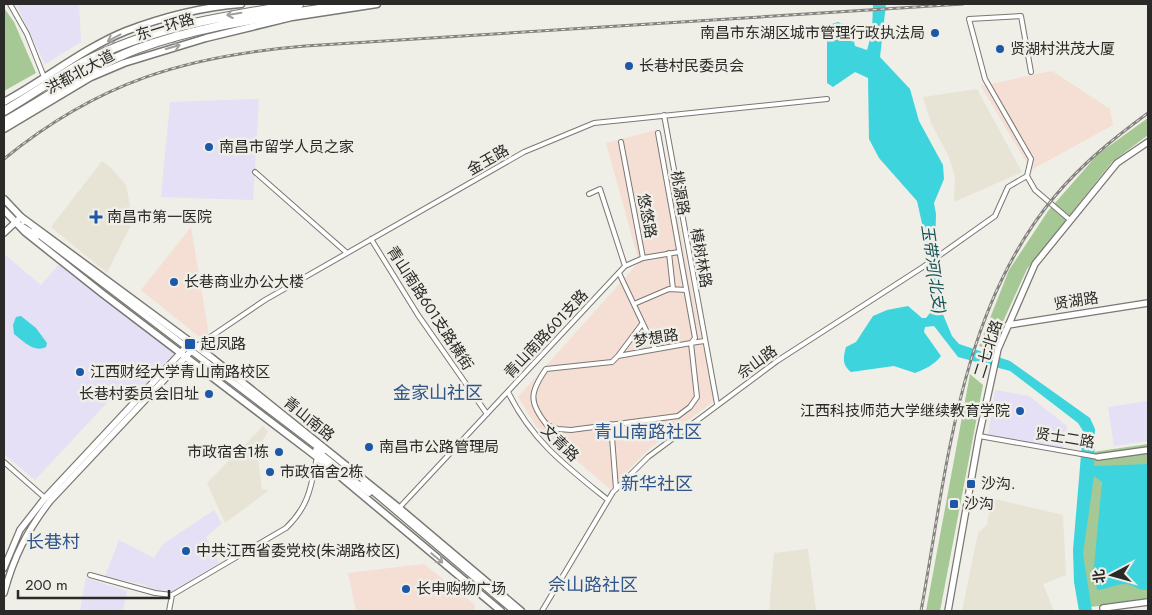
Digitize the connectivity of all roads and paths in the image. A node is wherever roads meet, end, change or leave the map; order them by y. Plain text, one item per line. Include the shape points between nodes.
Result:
1 (10, 4) edge
2 (241, 4) edge
3 (300, 4) edge
4 (349, 4) edge
5 (376, 4) edge
6 (384, 4) edge
7 (210, 5) edge
8 (1031, 72) dead end
9 (44, 77) junction
10 (827, 100) dead end
11 (4, 102) edge
12 (4, 111) edge
13 (664, 115) junction
14 (4, 122) edge
15 (4, 129) edge
16 (658, 133) dead end
17 (621, 142) dead end
18 (1148, 142) edge
19 (255, 172) dead end
20 (1026, 176) junction
21 (589, 194) dead end
22 (4, 199) edge
23 (4, 210) edge
24 (21, 217) junction
25 (1070, 220) junction
26 (16, 223) junction
27 (4, 233) edge
28 (371, 239) junction
29 (679, 252) junction
30 (347, 253) junction
31 (669, 253) junction
32 (643, 258) junction
33 (625, 266) junction
34 (619, 272) junction
35 (673, 289) junction
36 (686, 290) junction
37 (1148, 301) edge
38 (634, 304) junction
39 (1009, 323) junction
40 (642, 324) junction
41 (704, 341) junction
42 (691, 343) junction
43 (189, 349) junction
44 (655, 349) junction
45 (618, 356) junction
46 (508, 392) junction
47 (717, 404) junction
48 (487, 414) junction
49 (611, 424) junction
50 (978, 436) junction
51 (1148, 450) edge
52 (317, 457) junction
53 (1098, 457) joint
54 (4, 462) edge
55 (616, 489) junction
56 (45, 498) junction
57 (608, 500) junction
58 (399, 508) junction
59 (4, 568) edge
60 (90, 575) dead end
61 (4, 592) edge
62 (172, 595) junction
63 (1148, 602) edge
64 (498, 603) edge
65 (169, 611) edge
66 (509, 611) edge
67 (514, 611) edge
68 (521, 611) edge
69 (542, 611) edge
70 (948, 611) edge
71 (1104, 611) edge

1 - 9 street via 27,34
2 - 7 main road, 洪都北大道
3 -> 12 highway, 东一环路 via 214,17 136,40 83,63
4 - 14 highway, 东一环路 via 206,29 136,49 88,71
5 - 6 main road, 洪都北大道
15 -> 5 main road, 洪都北大道 via 91,77 124,62 197,40 292,18
7 -> 9 main road, 洪都北大道 via 126,32
8 - 20 street via 1021,16 969,19 985,79 1031,159
9 - 11 main road, 洪都北大道
10 - 13 street, 金玉路
13 - 28 street, 金玉路 via 594,123 524,152
13 - 41 street, 樟树林路
16 - 29 street, 桃源路
17 - 32 street, 悠悠路
18 - 25 main road, 二七北路 via 1117,163
19 - 30 street
20 - 25 street via 1035,190
20 - 47 street, 佘山路 via 1008,187 995,216
21 - 33 street via 600,189
22 - 24 main road, 青山南路
23 - 26 main road, 青山南路
24 - 26 main road
24 - 43 main road, 青山南路
25 - 39 main road, 二七北路 via 1035,264
26 - 27 main road
26 - 43 main road, 青山南路 via 103,294
28 - 30 street, 金玉路
28 - 48 street, 青山南路601支路横街 via 418,315
29 - 31 street, 悠悠路
29 - 36 street, 桃源路
30 - 43 street, 金玉路
31 - 32 street, 悠悠路
31 - 35 street
32 - 33 street
33 - 34 street, 青山南路601支路
34 - 38 street
34 - 46 street, 青山南路601支路
35 - 36 street
35 - 38 street
36 - 42 street, 桃源路 via 695,338
37 - 39 main road, 贤湖路
38 - 40 street
39 - 50 main road, 二七北路 via 998,349
40 - 44 street
40 - 45 street
41 - 42 street
41 - 47 street, 樟树林路
42 - 44 street, 梦想路
42 - 49 street, 梦想路 via 698,397 690,407 678,416
43 - 52 main road, 青山南路
43 - 56 main road
43 - 58 main road, 青山南路
43 - 61 main road via 50,501 17,552
43 - 64 main road via 290,428
44 - 45 street, 梦想路
45 - 49 street, 梦想路 via 612,362 546,369 534,388 534,403 547,425 571,430
46 - 48 street, 青山南路601支路
46 - 57 street, 文青路 via 529,429 552,455
47 - 55 street, 佘山路 via 648,457
48 - 58 street, 青山南路601支路
49 - 55 street
50 - 53 street, 贤士二路
50 - 70 main road, 二七北路
51 - 53 main road, 贤士二路
52 - 62 street via 308,498 298,516 286,528
52 -> 64 main road, 青山南路
54 - 56 street
55 - 57 street, 佘山路
56 - 59 main road via 20,530
57 - 69 street, 佘山路
58 - 64 main road, 青山南路
60 - 62 street
62 - 65 street
63 - 71 main road via 1103,608
64 - 66 main road
64 - 67 main road
64 - 68 main road, 青山南路

